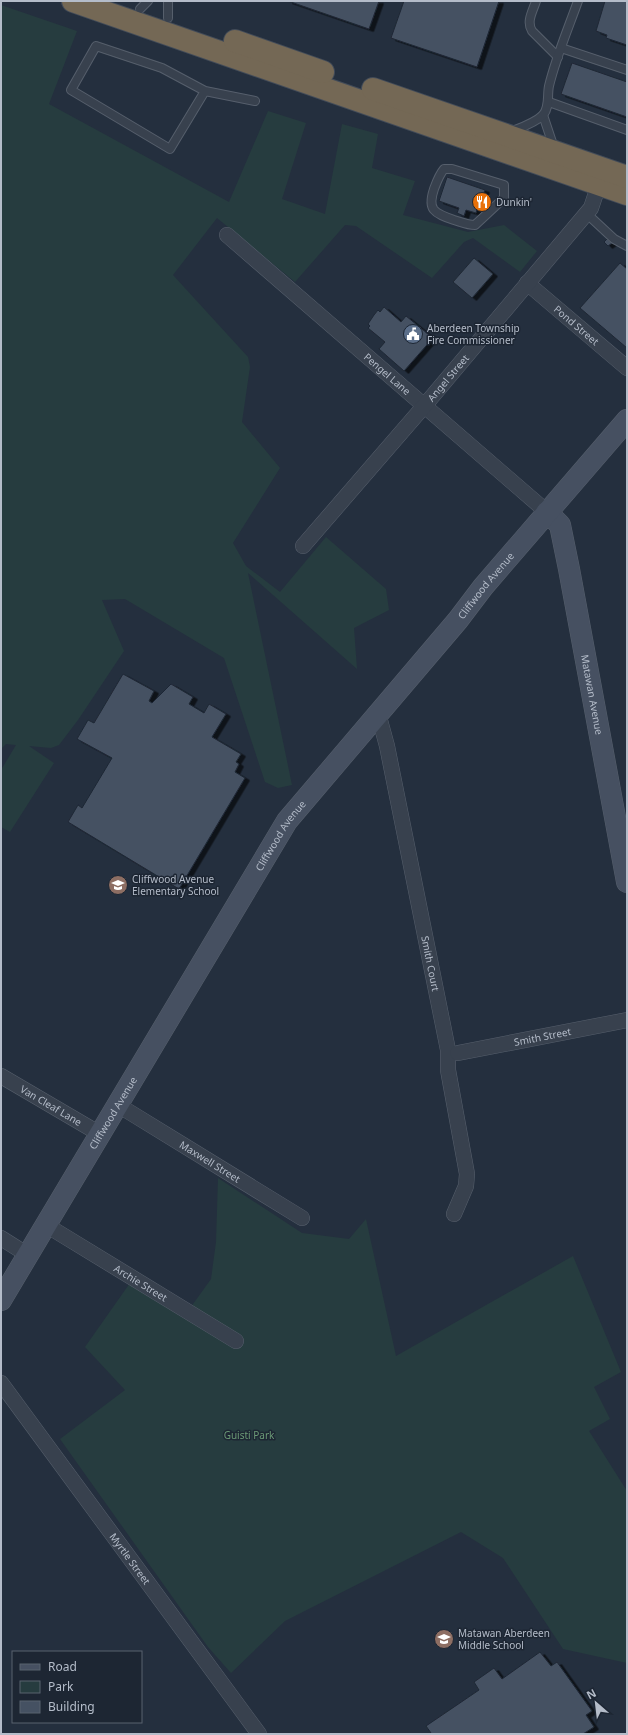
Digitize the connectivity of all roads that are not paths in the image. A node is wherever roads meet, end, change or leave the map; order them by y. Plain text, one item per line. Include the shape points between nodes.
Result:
1 (73, 1) edge
2 (118, 1) edge
3 (536, 1) edge
4 (578, 1) edge
5 (144, 5) edge
6 (168, 10) edge
7 (561, 48) junction
8 (558, 57) junction
9 (627, 70) edge
10 (205, 91) junction
11 (255, 101) dead end
12 (548, 102) junction
13 (544, 115) junction
14 (627, 130) edge
15 (504, 134) junction
16 (555, 152) junction
17 (627, 177) edge
18 (599, 184) junction
19 (627, 194) edge
20 (504, 198) joint
21 (586, 213) junction
22 (227, 235) dead end
23 (627, 246) edge
24 (527, 283) junction
25 (627, 368) edge
26 (425, 406) junction
27 (627, 420) edge
28 (547, 512) junction
29 (303, 546) dead end
30 (378, 713) junction
31 (627, 882) edge
32 (627, 1020) edge
33 (458, 1053) dead end
34 (1, 1076) edge
35 (118, 1105) junction
36 (100, 1134) junction
37 (454, 1214) dead end
38 (302, 1218) dead end
39 (46, 1225) junction
40 (1, 1238) edge
41 (28, 1255) junction
42 (1, 1300) edge
43 (236, 1341) dead end
44 (1, 1383) edge
45 (258, 1734) edge

1 - 18 highway
2 - 5 highway
3 - 8 lane via 529,26
4 - 7 lane
5 - 6 highway
6 - 15 highway
7 - 8 lane
7 - 9 lane
8 - 12 lane via 549,87
10 - 10 lane via 162,68 96,46 71,90 170,150
10 - 11 lane
12 - 13 lane
12 - 14 lane
13 - 15 lane
13 - 16 lane
15 - 16 highway
16 - 17 highway
18 - 19 highway
18 - 21 street, Angel Street via 591,208
20 - 20 lane via 483,219 469,225 437,214 430,201 438,176 444,169 452,169 504,185
21 - 23 lane
21 - 24 street, Angel Street
22 - 26 street, Pengel Lane
24 - 25 street, Pond Street
24 - 26 street, Angel Street
26 - 28 street, Pengel Lane
26 - 29 street, Angel Street
27 - 28 main road, Cliffwood Avenue
28 - 30 main road, Cliffwood Avenue
28 - 31 main road, Matawan Avenue via 560,525 568,561
30 - 35 main road, Cliffwood Avenue via 287,821
30 - 37 street, Smith Court via 400,807 448,1050 448,1070 467,1174 466,1186
32 - 33 street, Smith Street
34 - 36 street, Van Cleaf Lane
35 - 36 main road, Cliffwood Avenue
35 - 38 street, Maxwell Street
36 - 39 main road, Cliffwood Avenue
39 - 41 main road, Cliffwood Avenue
39 - 43 street, Archie Street
40 - 41 street
41 - 42 main road, Cliffwood Avenue
44 - 45 street, Myrtle Street

